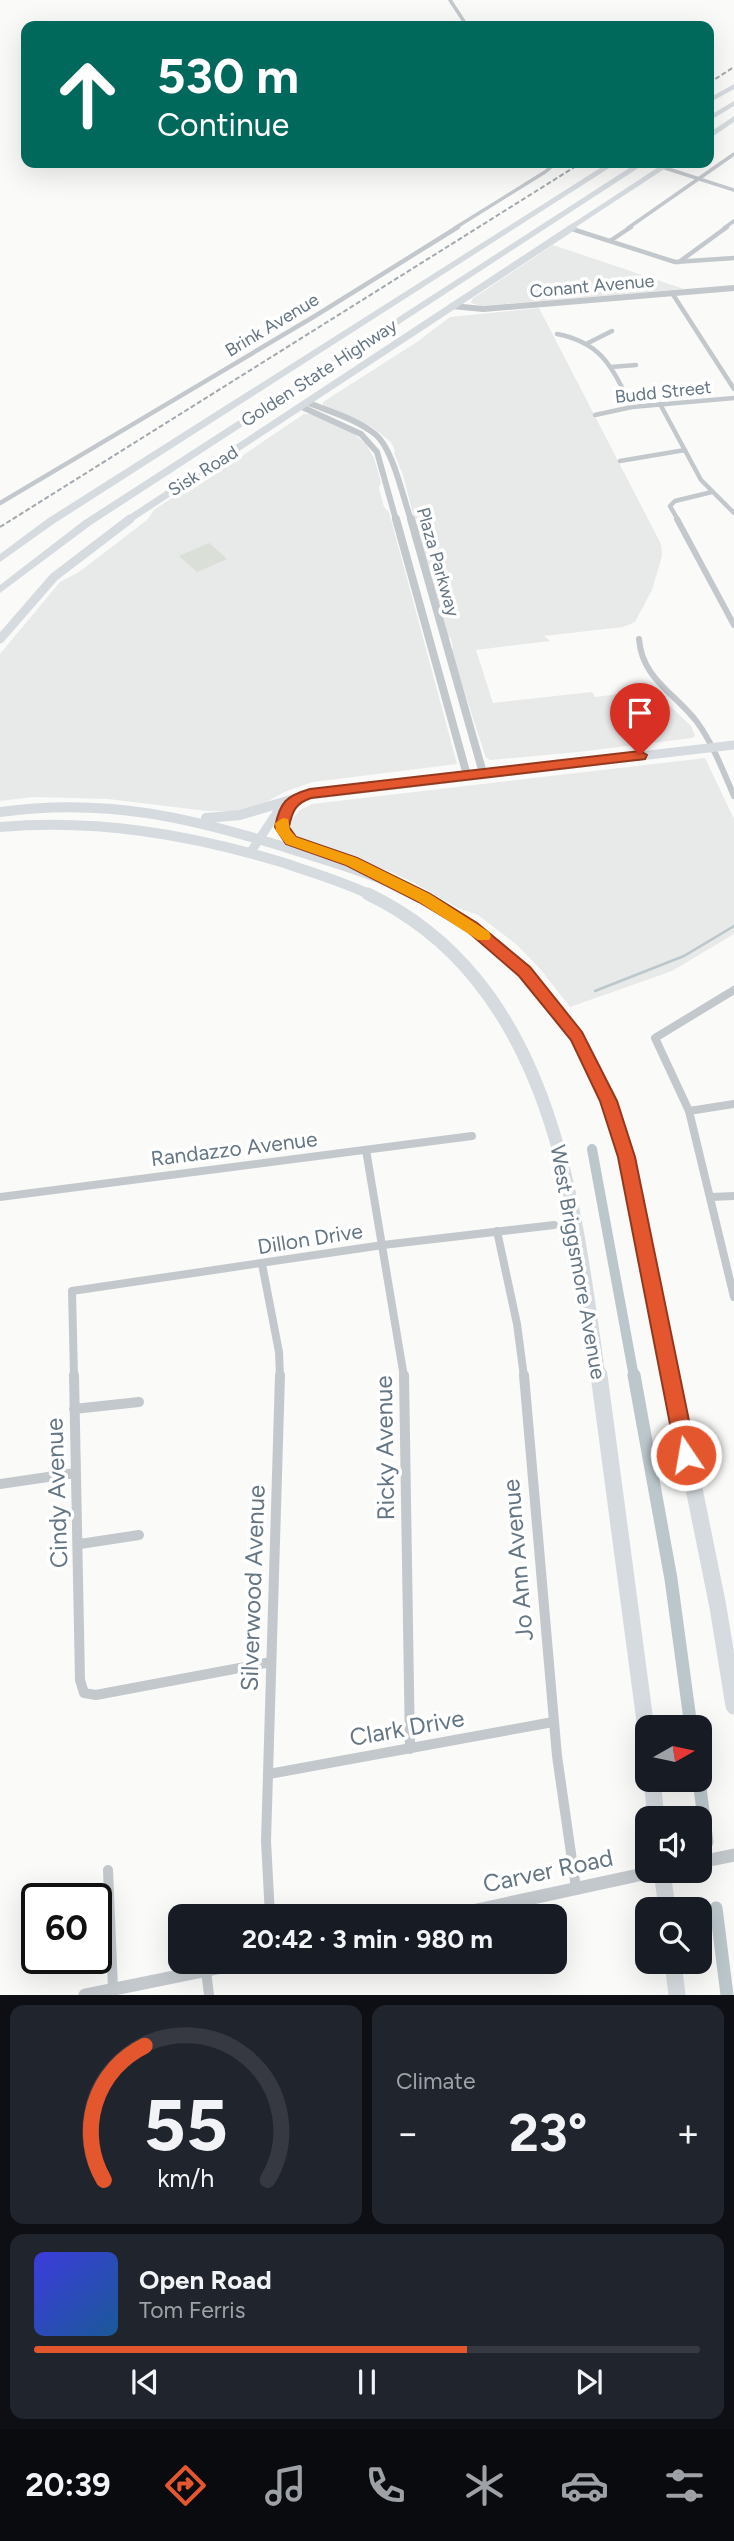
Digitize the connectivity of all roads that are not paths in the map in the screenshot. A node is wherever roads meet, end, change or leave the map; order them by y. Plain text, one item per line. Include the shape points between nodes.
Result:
1 (450, 0) edge
2 (464, 21) edge
3 (734, 86) edge
4 (714, 98) edge
5 (734, 103) edge
6 (714, 116) edge
7 (734, 119) edge
8 (714, 133) edge
9 (734, 154) edge
10 (550, 168) edge
11 (605, 168) edge
12 (634, 168) edge
13 (660, 168) edge
14 (672, 168) edge
15 (714, 168) edge
16 (714, 168) edge
17 (698, 179) junction
18 (734, 190) edge
19 (734, 221) edge
20 (569, 228) junction
21 (610, 241) junction
22 (734, 258) edge
23 (678, 262) junction
24 (734, 288) edge
25 (672, 293) junction
26 (452, 306) junction
27 (612, 331) dead end
28 (557, 334) dead end
29 (588, 342) junction
30 (636, 365) dead end
31 (611, 367) junction
32 (734, 389) edge
33 (734, 398) edge
34 (660, 404) junction
35 (305, 405) junction
36 (632, 407) junction
37 (596, 415) dead end
38 (685, 450) junction
39 (620, 461) dead end
40 (712, 492) junction
41 (0, 503) edge
42 (734, 513) edge
43 (87, 523) junction
44 (2, 557) edge
45 (0, 590) edge
46 (0, 599) edge
47 (734, 625) edge
48 (0, 639) edge
49 (639, 639) dead end
50 (734, 745) edge
51 (712, 747) junction
52 (483, 773) junction
53 (467, 775) junction
54 (734, 796) edge
55 (294, 799) junction
56 (0, 812) edge
57 (178, 815) junction
58 (0, 827) edge
59 (260, 839) junction
60 (250, 853) junction
61 (388, 882) junction
62 (734, 990) edge
63 (734, 1104) edge
64 (689, 1111) junction
65 (472, 1136) dead end
66 (366, 1150) junction
67 (0, 1196) edge
68 (734, 1196) edge
69 (711, 1197) junction
70 (554, 1225) dead end
71 (497, 1231) junction
72 (383, 1245) junction
73 (262, 1264) junction
74 (72, 1291) joint
75 (734, 1297) edge
76 (139, 1402) dead end
77 (74, 1409) junction
78 (75, 1473) junction
79 (0, 1484) edge
80 (139, 1535) dead end
81 (80, 1544) junction
82 (271, 1662) junction
83 (734, 1706) edge
84 (644, 1715) edge
85 (553, 1722) junction
86 (410, 1749) junction
87 (269, 1774) junction
88 (734, 1855) edge
89 (712, 1860) edge
90 (108, 1870) dead end
91 (635, 1876) edge
92 (576, 1888) junction
93 (269, 1904) edge
94 (503, 1904) edge
95 (191, 1974) edge
96 (206, 1974) edge
97 (674, 1974) edge
98 (113, 1990) junction
99 (85, 1995) edge
100 (209, 1995) edge
101 (677, 1995) edge

1 - 2 street
3 - 4 highway
5 - 6 highway
7 - 8 main road
9 - 16 street
10 - 41 street, Brink Avenue via 350,294
11 - 44 highway, Golden State Highway via 51,521
12 - 43 highway, Golden State Highway
13 - 20 main road, Sisk Road
14 - 17 street
15 - 17 street
17 - 18 street
17 - 21 street
19 - 23 street
20 - 21 street
20 - 26 main road, Sisk Road
21 - 23 street
22 - 23 street
24 - 25 street, Conant Avenue
25 - 26 street, Conant Avenue via 482,309
25 - 32 street
26 - 35 main road, Sisk Road
27 - 29 street
28 - 29 street
29 - 31 street
30 - 31 street
31 - 36 street
33 - 34 street, Budd Street
34 - 36 street, Budd Street
34 - 38 street
35 - 48 main road, Sisk Road via 111,532 39,593
35 - 52 street, Plaza Parkway via 361,425 386,447
35 - 53 street, Plaza Parkway via 361,434 377,452
36 - 37 street, Budd Street
38 - 39 street
38 - 40 street
40 - 42 street
40 - 47 street via 672,503 671,508
43 - 45 highway, Golden State Highway
43 - 46 highway
49 - 51 street via 640,654 657,684 692,715
50 - 51 main road
51 - 52 main road
51 - 54 street
52 - 53 main road
53 - 55 main road
55 - 57 main road via 240,815
55 - 59 main road via 278,811
55 - 61 main road via 283,822 288,838 352,861
56 - 57 main road via 80,806
57 - 59 main road
58 - 60 main road, West Briggsmore Avenue via 59,822 136,827
59 - 60 main road
59 - 61 main road
60 - 84 main road, West Briggsmore Avenue via 369,893 434,934 497,1007 543,1098 560,1149 582,1259
61 - 83 main road via 472,927 524,971 577,1036 609,1101 626,1157
62 - 64 street via 655,1038
63 - 64 street
64 - 69 street
65 - 66 street, Randazzo Avenue
66 - 67 street, Randazzo Avenue
66 - 72 street, Ricky Avenue
68 - 69 street
69 - 75 street
70 - 71 street, Dillon Drive
71 - 72 street, Dillon Drive
71 - 85 street, Jo Ann Avenue via 522,1355
72 - 73 street, Dillon Drive
72 - 86 street, Ricky Avenue via 404,1378
73 - 74 street, Dillon Drive
73 - 82 street, Silverwood Avenue via 279,1352 281,1395
74 - 77 street, Cindy Avenue
76 - 77 street
77 - 78 street, Cindy Avenue
78 - 79 street
78 - 81 street, Cindy Avenue
80 - 81 street
81 - 82 street, Cindy Avenue via 80,1680 84,1693 96,1695
82 - 87 street, Silverwood Avenue
85 - 86 street, Clark Drive
85 - 92 street, Jo Ann Avenue
86 - 87 street, Clark Drive
87 - 93 street, Silverwood Avenue
88 - 89 street
90 - 98 street
91 - 92 street, Carver Road
92 - 94 street, Carver Road
95 - 98 street
96 - 100 street
97 - 101 main road
98 - 99 street

